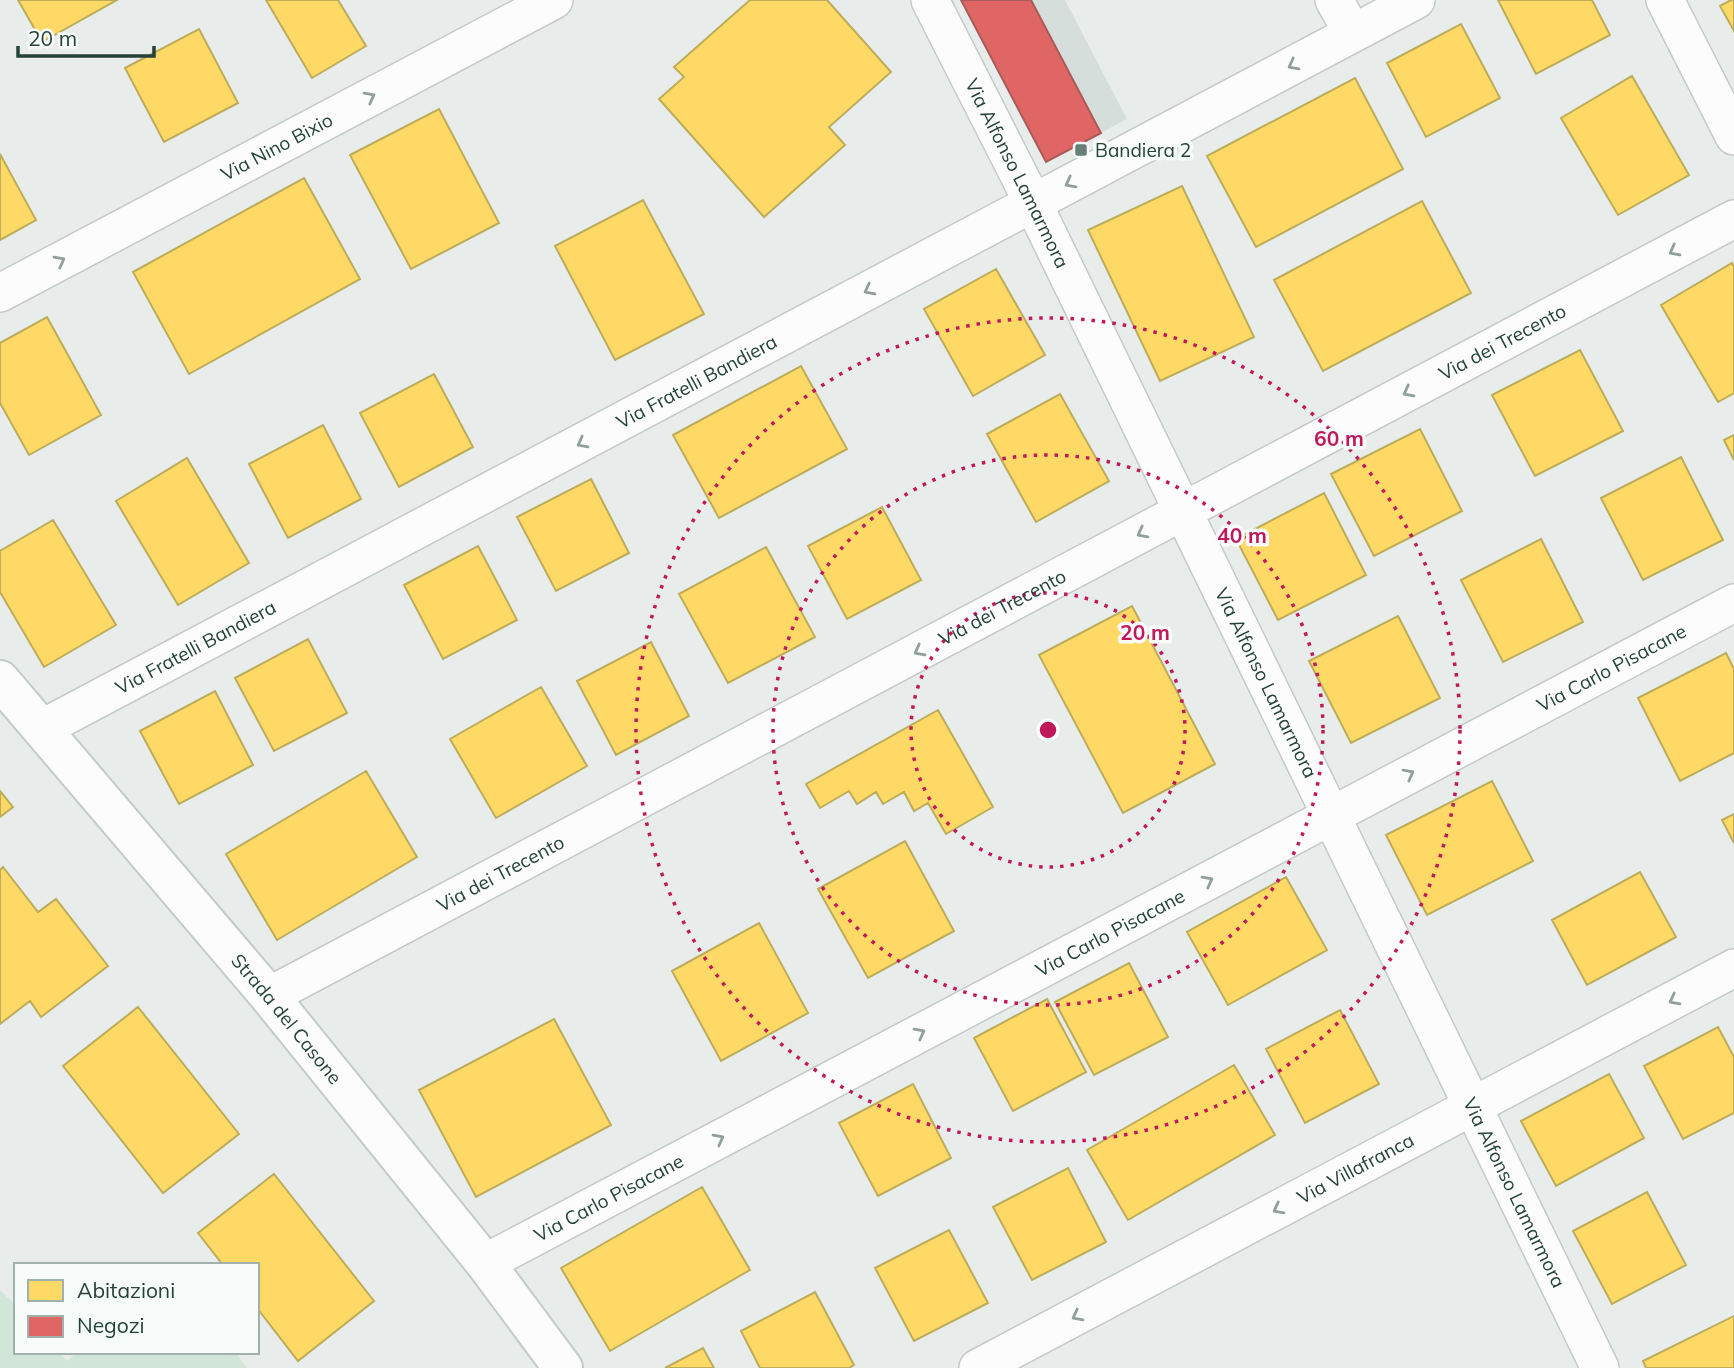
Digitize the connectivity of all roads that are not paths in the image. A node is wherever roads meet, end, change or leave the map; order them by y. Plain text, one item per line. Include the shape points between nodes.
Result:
1 (554, 0) edge
2 (930, 0) edge
3 (1334, 0) edge
4 (1416, 0) edge
5 (1665, 0) edge
6 (1353, 33) junction
7 (1734, 136) edge
8 (1032, 203) junction
9 (1734, 219) edge
10 (0, 293) edge
11 (1183, 511) junction
12 (1734, 603) edge
13 (0, 680) edge
14 (41, 729) junction
15 (1332, 815) junction
16 (1734, 968) edge
17 (269, 996) junction
18 (1473, 1106) junction
19 (485, 1262) junction
20 (563, 1368) edge
21 (978, 1368) edge
22 (1600, 1368) edge

10 -> 1 street, Via Nino Bixio
2 - 8 street, Via Alfonso Lamarmora
3 - 6 street
4 - 6 street, Via Fratelli Bandiera
5 - 7 street
6 -> 8 street, Via Fratelli Bandiera
8 - 11 street, Via Alfonso Lamarmora
8 -> 14 street, Via Fratelli Bandiera
9 -> 11 street, Via dei Trecento
11 - 15 street, Via Alfonso Lamarmora
11 -> 17 street, Via dei Trecento
15 -> 12 street, Via Carlo Pisacane
13 - 14 street, Strada del Casone
14 - 17 street, Strada del Casone
15 - 18 street, Via Alfonso Lamarmora
19 -> 15 street, Via Carlo Pisacane
16 -> 18 street, Via Villafranca
17 - 19 street, Strada del Casone
18 -> 21 street, Via Villafranca
18 - 22 street, Via Alfonso Lamarmora
19 - 20 street, Strada del Casone

